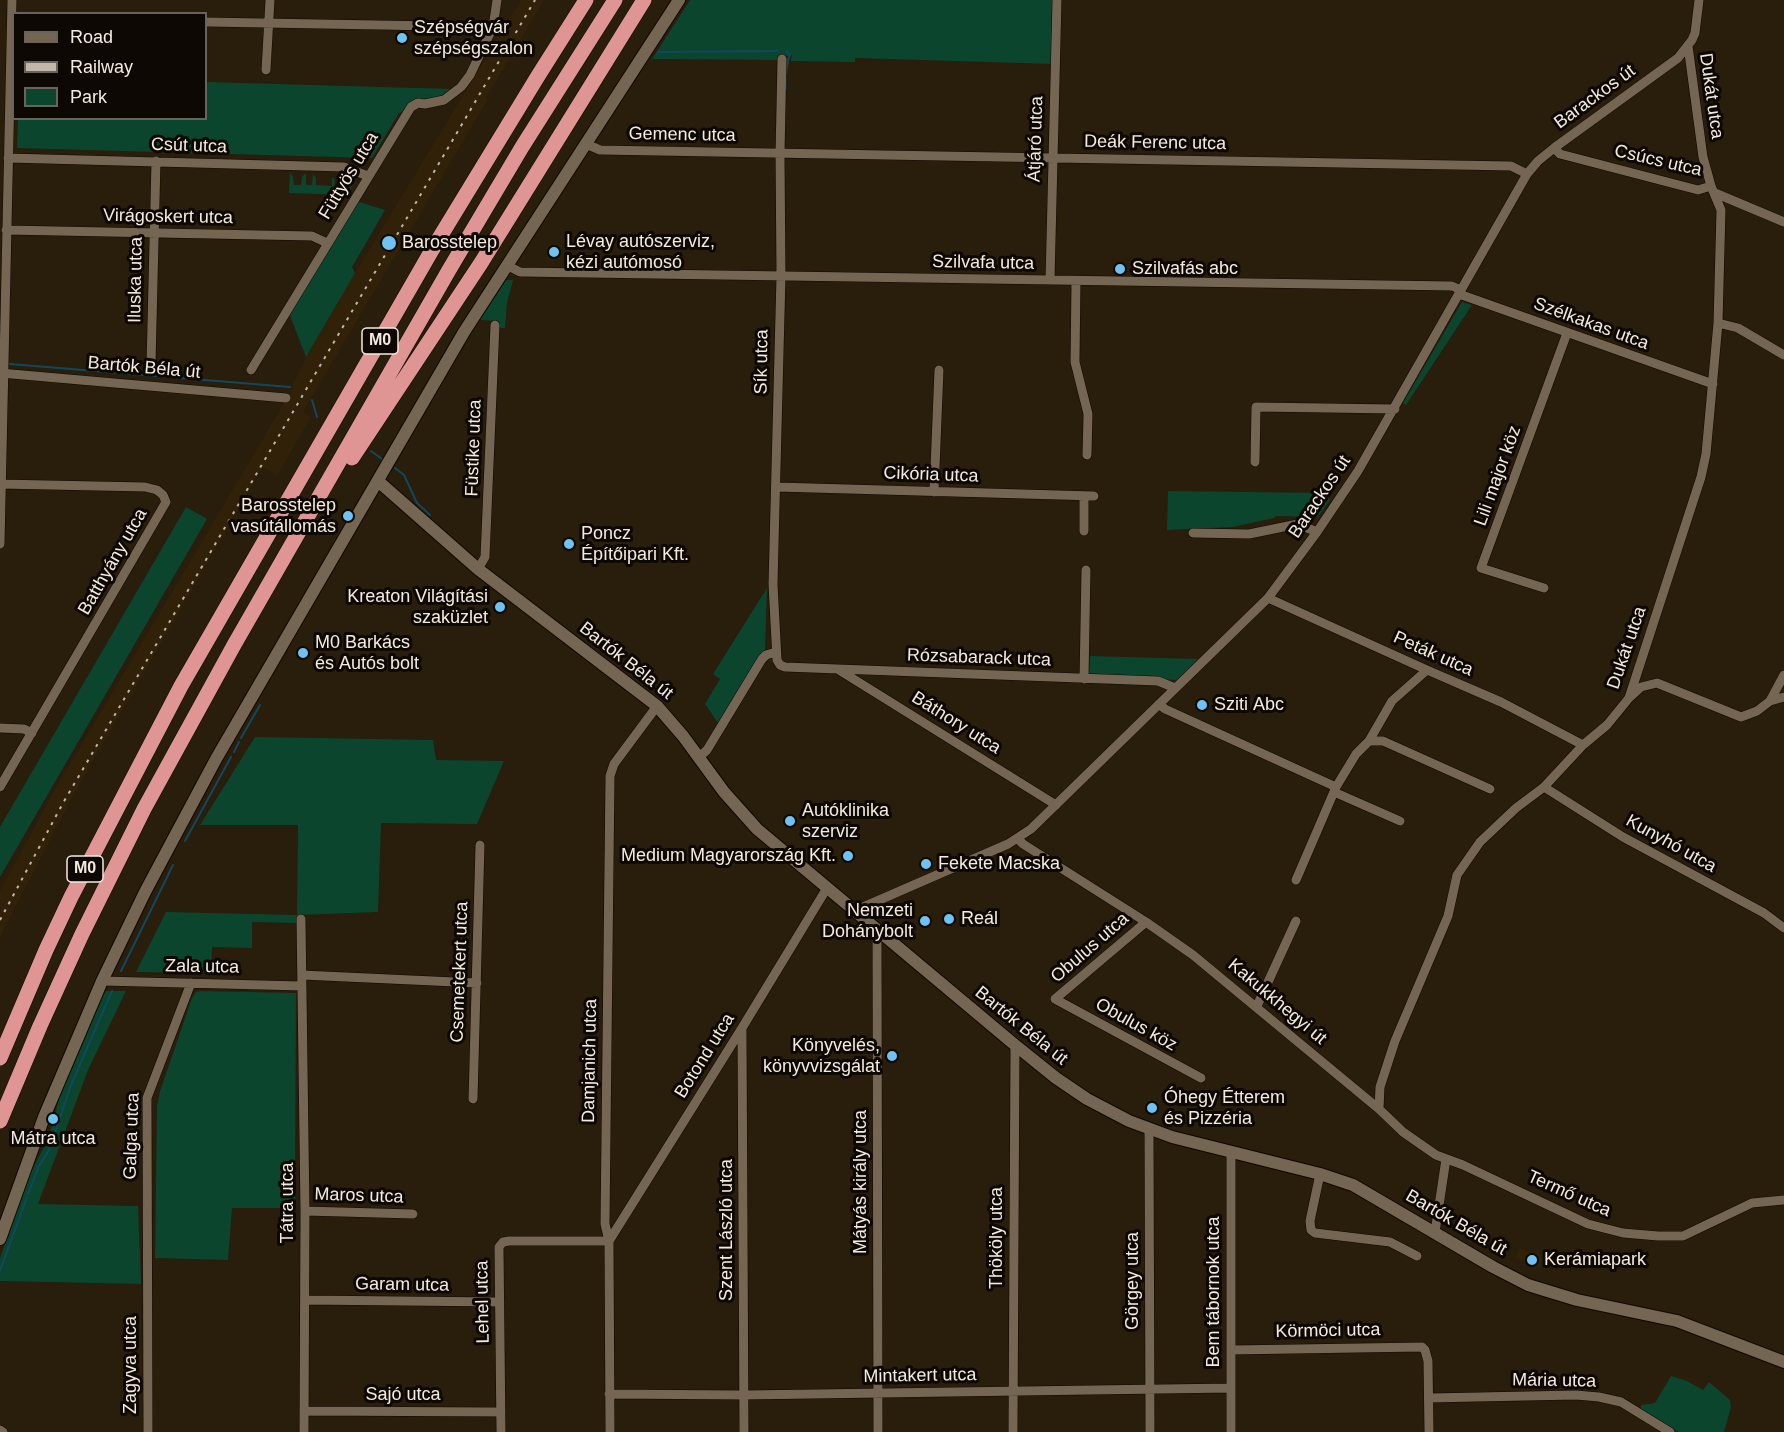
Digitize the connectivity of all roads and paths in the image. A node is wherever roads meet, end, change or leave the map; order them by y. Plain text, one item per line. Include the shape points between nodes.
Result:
1 (270, 0) edge
2 (496, 0) edge
3 (586, 0) edge
4 (615, 0) edge
5 (644, 0) edge
6 (680, 0) edge
7 (1057, 0) edge
8 (1699, 0) edge
9 (207, 22) edge
10 (269, 23) junction
11 (494, 27) junction
12 (12, 45) edge
13 (1688, 46) junction
14 (782, 59) dead end
15 (266, 70) dead end
16 (585, 144) junction
17 (1554, 148) junction
18 (780, 154) junction
19 (8, 158) junction
20 (1052, 158) junction
21 (156, 161) junction
22 (1527, 174) junction
23 (368, 176) junction
24 (1713, 190) junction
25 (3, 213) edge
26 (1784, 222) edge
27 (6, 230) junction
28 (154, 233) junction
29 (327, 243) junction
30 (506, 265) junction
31 (781, 276) junction
32 (1050, 280) junction
33 (1076, 280) junction
34 (1460, 292) junction
35 (1718, 323) junction
36 (495, 325) dead end
37 (1567, 333) junction
38 (1784, 355) edge
39 (151, 364) dead end
40 (251, 370) dead end
41 (939, 370) dead end
42 (1, 373) edge
43 (1713, 384) junction
44 (286, 398) dead end
45 (1395, 409) junction
46 (1087, 455) dead end
47 (1255, 462) dead end
48 (378, 481) junction
49 (0, 484) edge
50 (777, 488) junction
51 (934, 492) junction
52 (306, 520) junction
53 (1084, 531) dead end
54 (1317, 532) junction
55 (1193, 533) dead end
56 (0, 544) edge
57 (477, 569) junction
58 (1086, 570) dead end
59 (1544, 588) dead end
60 (1268, 598) junction
61 (776, 652) junction
62 (780, 665) joint
63 (837, 669) junction
64 (1427, 670) junction
65 (1784, 675) edge
66 (1084, 678) junction
67 (1175, 688) junction
68 (1784, 697) edge
69 (1629, 698) junction
70 (1770, 701) junction
71 (1159, 704) junction
72 (657, 706) junction
73 (0, 728) edge
74 (32, 733) junction
75 (1369, 741) junction
76 (1583, 746) junction
77 (699, 758) junction
78 (0, 787) edge
79 (1544, 787) junction
80 (1335, 789) junction
81 (1490, 789) dead end
82 (1056, 805) junction
83 (1400, 821) dead end
84 (1018, 838) junction
85 (480, 845) dead end
86 (1296, 880) dead end
87 (827, 888) junction
88 (854, 911) junction
89 (301, 919) dead end
90 (1296, 921) dead end
91 (1146, 922) junction
92 (1784, 928) edge
93 (877, 931) junction
94 (302, 975) junction
95 (102, 981) junction
96 (477, 983) junction
97 (190, 984) junction
98 (302, 986) junction
99 (1055, 999) joint
100 (1257, 1006) junction
101 (742, 1028) junction
102 (1015, 1045) junction
103 (0, 1058) edge
104 (1202, 1078) dead end
105 (473, 1099) dead end
106 (1379, 1109) junction
107 (0, 1121) edge
108 (1149, 1129) junction
109 (1231, 1152) junction
110 (1446, 1160) junction
111 (1320, 1174) junction
112 (1784, 1200) edge
113 (305, 1211) junction
114 (413, 1214) dead end
115 (1436, 1232) junction
116 (0, 1239) edge
117 (609, 1241) junction
118 (1417, 1256) dead end
119 (147, 1298) joint
120 (305, 1300) junction
121 (499, 1302) junction
122 (1231, 1350) junction
123 (1784, 1362) edge
124 (1231, 1388) junction
125 (1150, 1390) junction
126 (1013, 1391) junction
127 (879, 1393) junction
128 (609, 1394) junction
129 (744, 1395) junction
130 (1429, 1398) junction
131 (304, 1411) junction
132 (501, 1412) junction
133 (148, 1432) edge
134 (304, 1432) edge
135 (501, 1432) edge
136 (610, 1432) edge
137 (744, 1432) edge
138 (878, 1432) edge
139 (1013, 1432) edge
140 (1150, 1432) edge
141 (1231, 1432) edge
142 (1428, 1432) edge
143 (1670, 1432) edge

1 - 10 street
2 - 11 street
3 - 103 highway, M0 via 432,250 181,686 46,950
4 - 52 highway, M0 via 498,188
5 - 52 highway via 441,326
6 - 16 street
7 - 20 street, Átjáró utca
8 - 13 street, Barackos út via 1695,33
9 - 10 street
10 - 11 street
10 - 15 street
11 - 23 street, Füttyös utca via 461,87 444,100 411,107
12 - 19 street
13 - 17 street, Barackos út via 1678,58
13 - 24 street, Dukát utca via 1695,108
14 - 18 street, Sík utca
16 - 18 street, Gemenc utca via 600,150
16 - 30 street
17 - 22 street, Barackos út
17 - 24 street, Csúcs utca via 1560,154 1698,190
18 - 20 street, Deák Ferenc utca
18 - 31 street, Sík utca
19 - 21 street, Csút utca
19 - 25 street
20 - 22 street, Deák Ferenc utca via 1511,166
20 - 32 street, Átjáró utca
21 - 23 street, Csút utca via 344,167
21 - 28 street, Iluska utca
22 - 34 street, Barackos út
23 - 29 street, Füttyös utca
24 - 26 street, Csúcs utca
24 - 35 street, Dukát utca via 1721,210
25 - 27 street
27 - 28 street, Virágoskert utca
27 - 42 street
28 - 29 street, Virágoskert utca via 312,236
28 - 39 street, Iluska utca
29 - 40 street, Füttyös utca
30 - 31 street, Szilvafa utca via 520,272
30 - 48 street
31 - 32 street, Szilvafa utca
31 - 50 street, Sík utca
32 - 33 street, Szilvafa utca
33 - 34 street, Szilvafa utca via 1452,286
33 - 46 street via 1075,362 1088,414
34 - 37 street, Szélkakas utca
34 - 45 street, Barackos út
35 - 38 street via 1738,328
35 - 43 street, Dukát utca
36 - 57 street, Füstike utca via 486,557
37 - 43 street, Szélkakas utca
37 - 59 street, Lili major köz via 1481,567
41 - 51 street
42 - 44 street, Bartók Béla út
42 - 49 street
43 - 69 street, Dukát utca via 1701,477
45 - 47 street via 1256,407
45 - 54 street, Barackos út
48 - 57 street, Bartók Béla út
48 - 95 street via 216,759
49 - 56 street
49 - 74 street, Batthyány utca via 145,487 157,490 166,502
50 - 51 street, Cikória utca
50 - 61 street, Sík utca via 773,584
51 - 53 street, Cikória utca via 1089,496
52 - 107 highway, M0 via 144,808 73,954
54 - 55 street via 1298,524 1249,534
54 - 60 street, Barackos út
57 - 72 street, Bartók Béla út
58 - 66 street
60 - 64 street, Peták utca
60 - 67 street, Barackos út
61 - 62 street, Sík utca
61 - 77 street via 762,659
62 - 63 street, Rózsabarack utca
63 - 66 street, Rózsabarack utca
63 - 82 street, Báthory utca
64 - 75 street via 1392,701
64 - 76 street, Peták utca via 1501,702
65 - 70 street
66 - 67 street, Rózsabarack utca via 1158,681
67 - 71 street, Barackos út
68 - 70 street
69 - 70 street via 1641,687 1657,683 1741,717
69 - 76 street, Dukát utca
71 - 80 street
71 - 82 street, Barackos út
72 - 77 street, Bartók Béla út
72 - 117 street, Damjanich utca via 614,764 610,776 605,1224
73 - 74 street
74 - 78 street, Batthyány utca
75 - 80 street via 1356,753
75 - 81 street via 1383,741
76 - 79 street, Dukát utca
77 - 87 street, Bartók Béla út via 757,829
79 - 92 street, Kunyhó utca via 1623,837
79 - 106 street, Dukát utca via 1480,842 1457,875 1448,916 1395,1041 1380,1087
80 - 83 street
80 - 86 street
82 - 84 street, Barackos út
84 - 88 street, Barackos út
84 - 91 street, Kakukkhegyi út
85 - 96 street, Csemetekert utca
87 - 88 street, Bartók Béla út
87 - 101 street, Botond utca
88 - 93 street, Bartók Béla út
89 - 94 street
90 - 100 street
91 - 99 street, Obulus utca
91 - 100 street, Kakukkhegyi út
93 - 102 street, Bartók Béla út
93 - 127 street, Mátyás király utca
94 - 96 street
94 - 98 street, Tátra utca
95 - 97 street, Zala utca
95 - 116 street via 44,1118
96 - 105 street, Csemetekert utca
97 - 98 street, Zala utca
97 - 119 street, Galga utca via 147,1098
98 - 113 street, Tátra utca
99 - 104 street, Obulus köz
100 - 106 street, Kakukkhegyi út
101 - 117 street, Botond utca
101 - 129 street, Szent László utca
102 - 108 street, Bartók Béla út via 1087,1099
102 - 126 street, Thököly utca
106 - 110 street, Kakukkhegyi út via 1417,1143
108 - 109 street, Bartók Béla út
108 - 125 street, Görgey utca
109 - 111 street, Bartók Béla út
109 - 122 street, Bem tábornok utca
110 - 112 street, Termő utca via 1588,1224 1623,1233 1683,1236 1752,1203
110 - 115 street
111 - 115 street, Bartók Béla út via 1353,1185
111 - 118 street via 1311,1230 1390,1242
113 - 114 street, Maros utca
113 - 120 street, Tátra utca
115 - 123 street, Bartók Béla út via 1528,1285 1577,1300 1677,1321
117 - 121 street, Lehel utca via 503,1242 499,1247
117 - 128 street, Damjanich utca
119 - 133 street, Zagyva utca
120 - 121 street, Garam utca
120 - 131 street, Tátra utca
121 - 132 street, Lehel utca
122 - 124 street, Bem tábornok utca
122 - 130 street, Körmöci utca via 1417,1346 1425,1350 1428,1361
124 - 125 street, Mintakert utca
124 - 141 street, Bem tábornok utca
125 - 126 street, Mintakert utca
125 - 140 street, Görgey utca
126 - 127 street, Mintakert utca
126 - 139 street, Thököly utca
127 - 129 street, Mintakert utca
127 - 138 street, Mátyás király utca
128 - 129 street, Mintakert utca
128 - 136 street, Damjanich utca
129 - 137 street, Szent László utca
130 - 142 street
130 - 143 street, Mária utca via 1587,1395 1620,1402
131 - 132 street, Sajó utca
131 - 134 street, Tátra utca
132 - 135 street, Lehel utca

